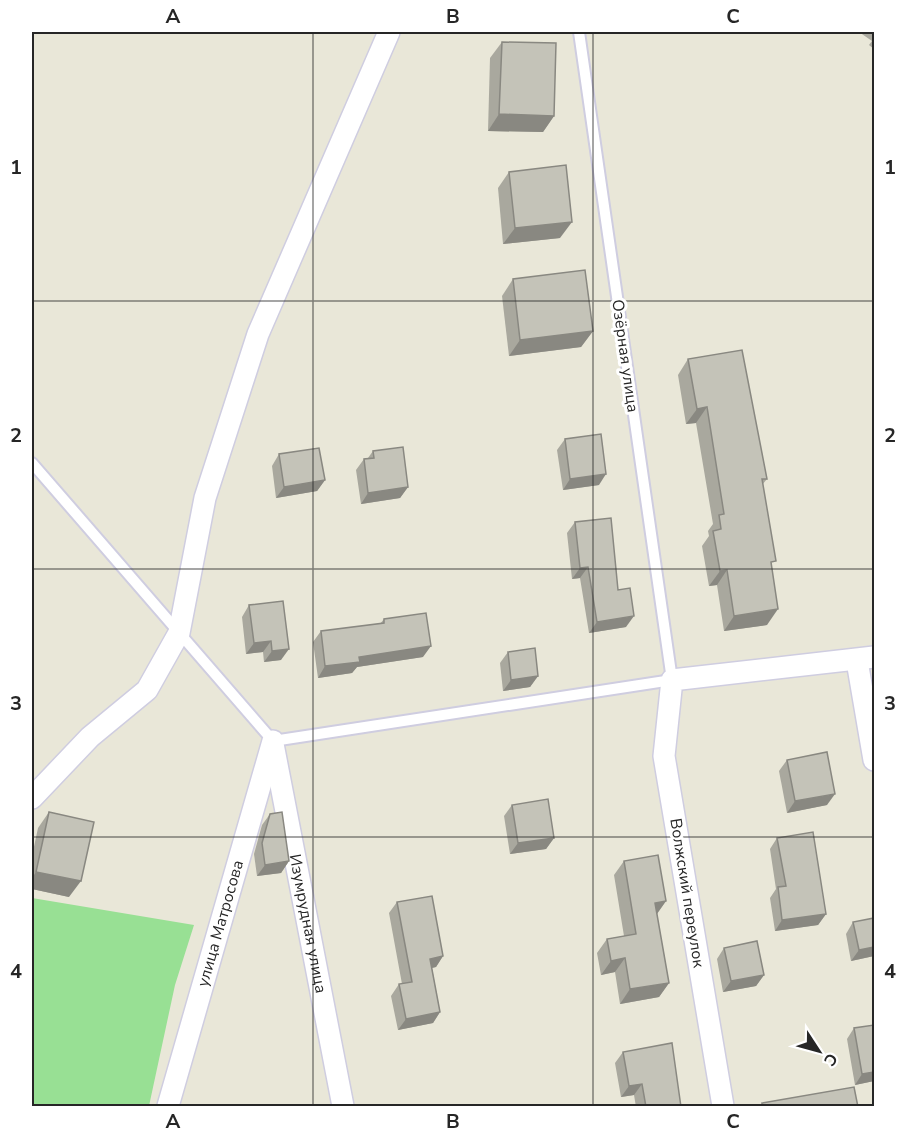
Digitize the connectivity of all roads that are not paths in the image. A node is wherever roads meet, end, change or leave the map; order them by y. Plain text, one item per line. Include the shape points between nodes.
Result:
1 (389, 32) edge
2 (579, 32) edge
3 (32, 463) edge
4 (179, 633) junction
5 (866, 659) edge
6 (672, 680) junction
7 (273, 741) junction
8 (874, 760) edge
9 (32, 798) edge
10 (168, 1107) edge
11 (343, 1107) edge
12 (723, 1107) edge

1 - 4 street via 258,334 205,498
2 - 6 lane, Озёрная улица
3 - 4 lane
4 - 7 lane
4 - 9 street via 147,690 90,737
5 - 6 street
5 - 8 street
6 - 7 lane
6 - 12 street, Волжский переулок via 664,756
7 - 10 street, улица Матросова
7 - 11 street, Изумрудная улица

